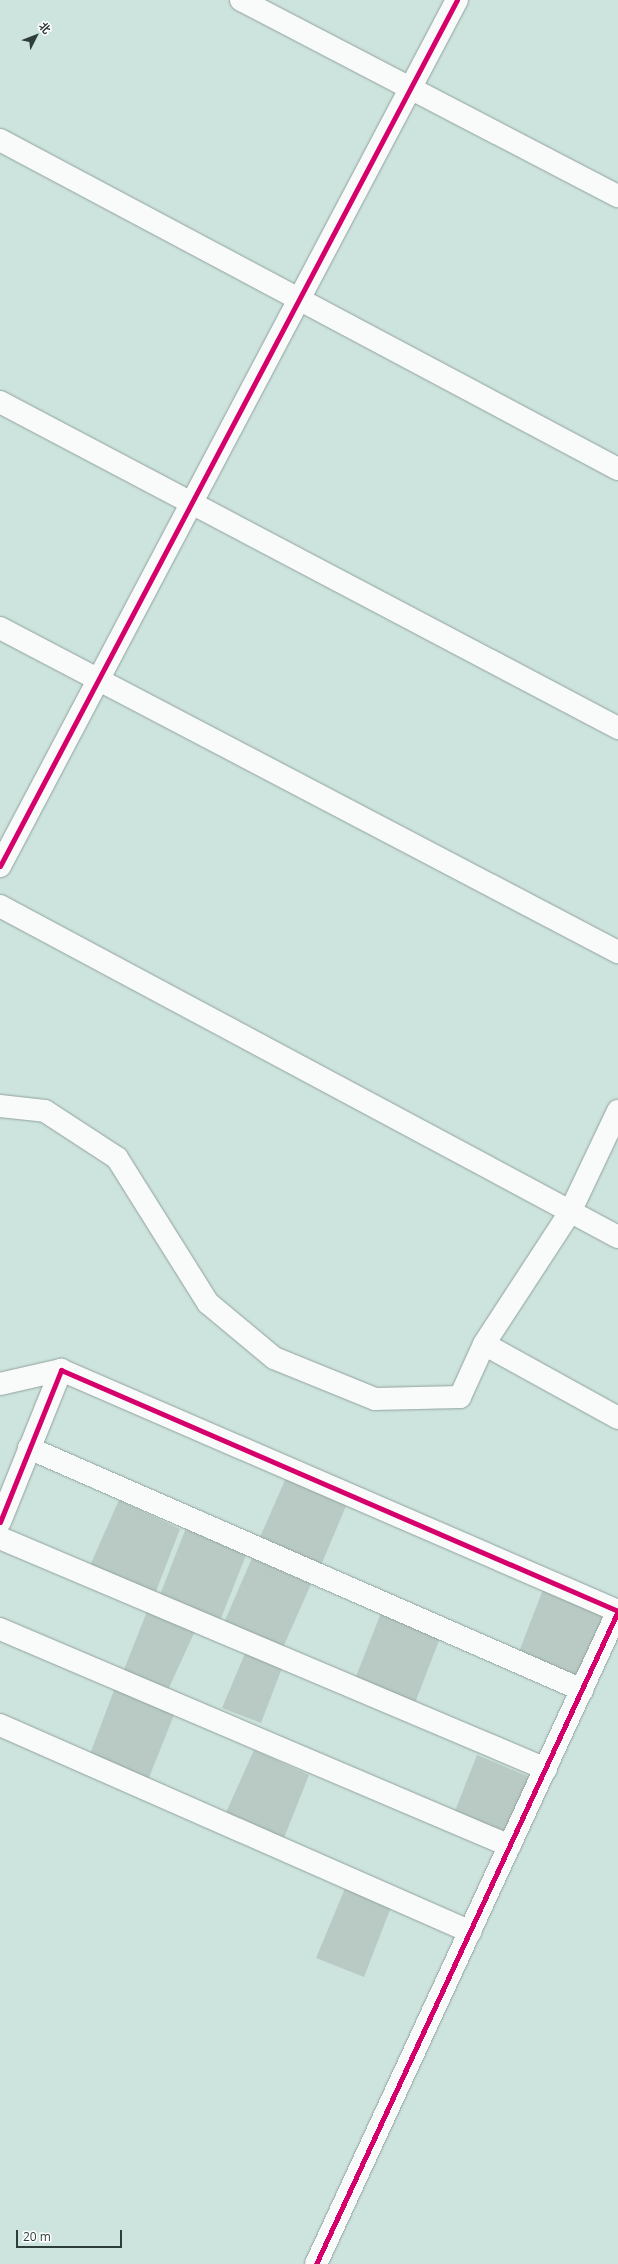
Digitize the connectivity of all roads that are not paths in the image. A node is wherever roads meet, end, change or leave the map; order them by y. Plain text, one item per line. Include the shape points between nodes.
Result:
1 (241, 0) edge
2 (457, 0) edge
3 (411, 88) junction
4 (0, 140) edge
5 (618, 196) edge
6 (300, 299) junction
7 (0, 402) edge
8 (618, 469) edge
9 (192, 503) junction
10 (0, 628) edge
11 (98, 680) junction
12 (618, 728) edge
13 (0, 866) edge
14 (0, 906) edge
15 (618, 952) edge
16 (0, 1106) edge
17 (618, 1111) edge
18 (570, 1212) junction
19 (618, 1237) edge
20 (484, 1344) junction
21 (61, 1370) junction
22 (0, 1384) edge
23 (618, 1418) edge
24 (29, 1448) junction
25 (0, 1522) edge
26 (0, 1538) edge
27 (618, 1610) edge
28 (0, 1629) edge
29 (582, 1690) junction
30 (0, 1725) edge
31 (546, 1769) junction
32 (510, 1846) junction
33 (471, 1932) junction
34 (316, 2264) edge

1 - 3 street
2 - 3 street
3 - 5 street
3 - 6 street
4 - 6 street
6 - 8 street
6 - 9 street
7 - 9 street
9 - 11 street
9 - 12 street
10 - 11 street
11 - 13 street
11 - 15 street
14 - 18 street
16 - 20 street via 45,1111 116,1158 208,1303 274,1358 375,1399 460,1397
17 - 18 street
18 - 19 street
18 - 20 street
20 - 23 street
21 - 22 street
21 - 24 street
21 - 27 street
24 - 25 street
24 - 29 street
26 - 31 street
27 - 29 street
28 - 32 street
29 - 31 street
30 - 33 street
31 - 32 street
32 - 33 street
33 - 34 street

